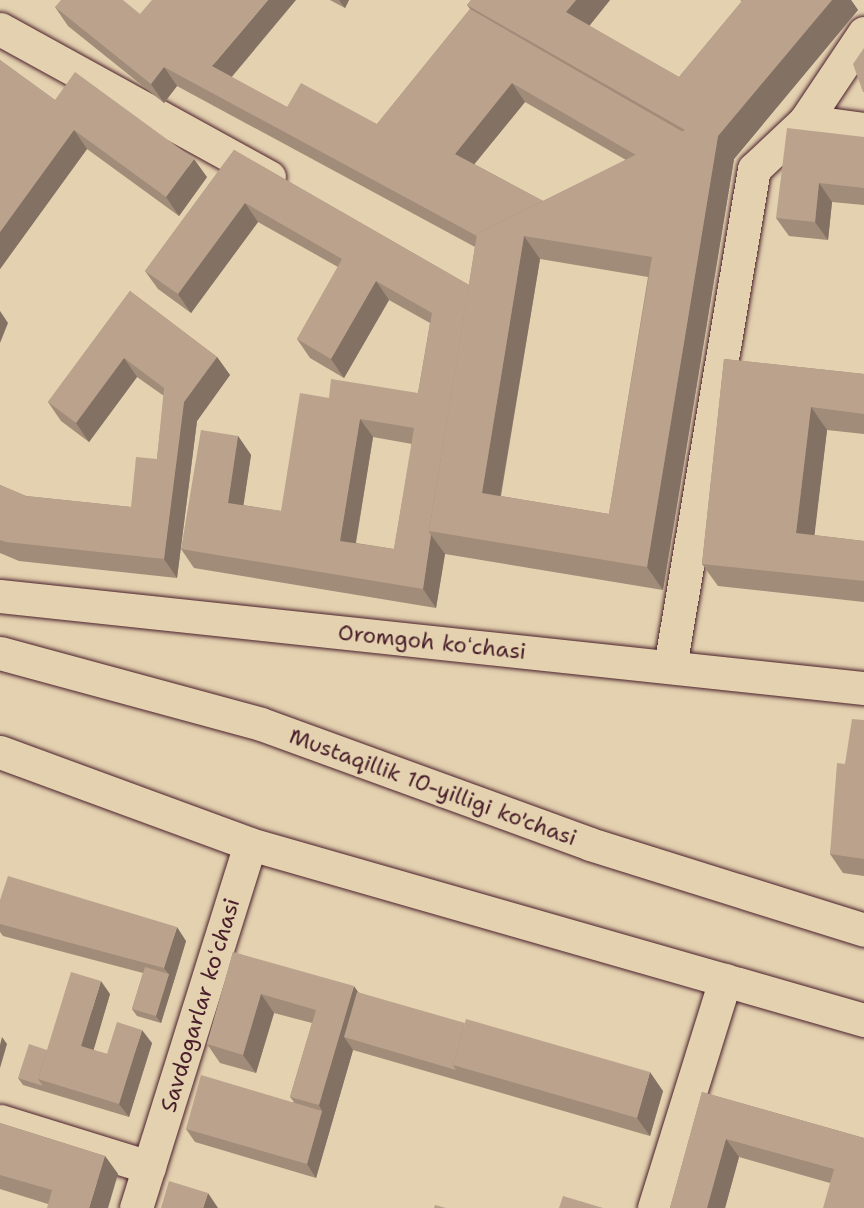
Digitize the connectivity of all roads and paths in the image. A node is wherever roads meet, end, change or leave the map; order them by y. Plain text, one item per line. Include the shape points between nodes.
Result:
1 (0, 29) edge
2 (864, 33) edge
3 (805, 121) junction
4 (864, 129) edge
5 (300, 193) edge
6 (0, 596) edge
7 (0, 653) edge
8 (670, 667) junction
9 (864, 688) edge
10 (0, 752) edge
11 (250, 844) junction
12 (864, 930) edge
13 (724, 980) junction
14 (864, 1020) edge
15 (0, 1121) edge
16 (149, 1167) junction
17 (136, 1208) edge
18 (654, 1208) edge

1 - 5 street
2 - 3 street
3 - 4 street
3 - 8 street via 754,169
6 - 8 street, Oromgoh koʻchasi
7 - 12 street, Mustaqillik 10-yilligi ko'chasi via 261,724 590,844
8 - 9 street, Oromgoh koʻchasi
10 - 11 street
11 - 13 street
11 - 16 street, Savdogarlar koʻchasi
13 - 14 street
13 - 18 street
15 - 16 street
16 - 17 street, Savdogarlar koʻchasi

